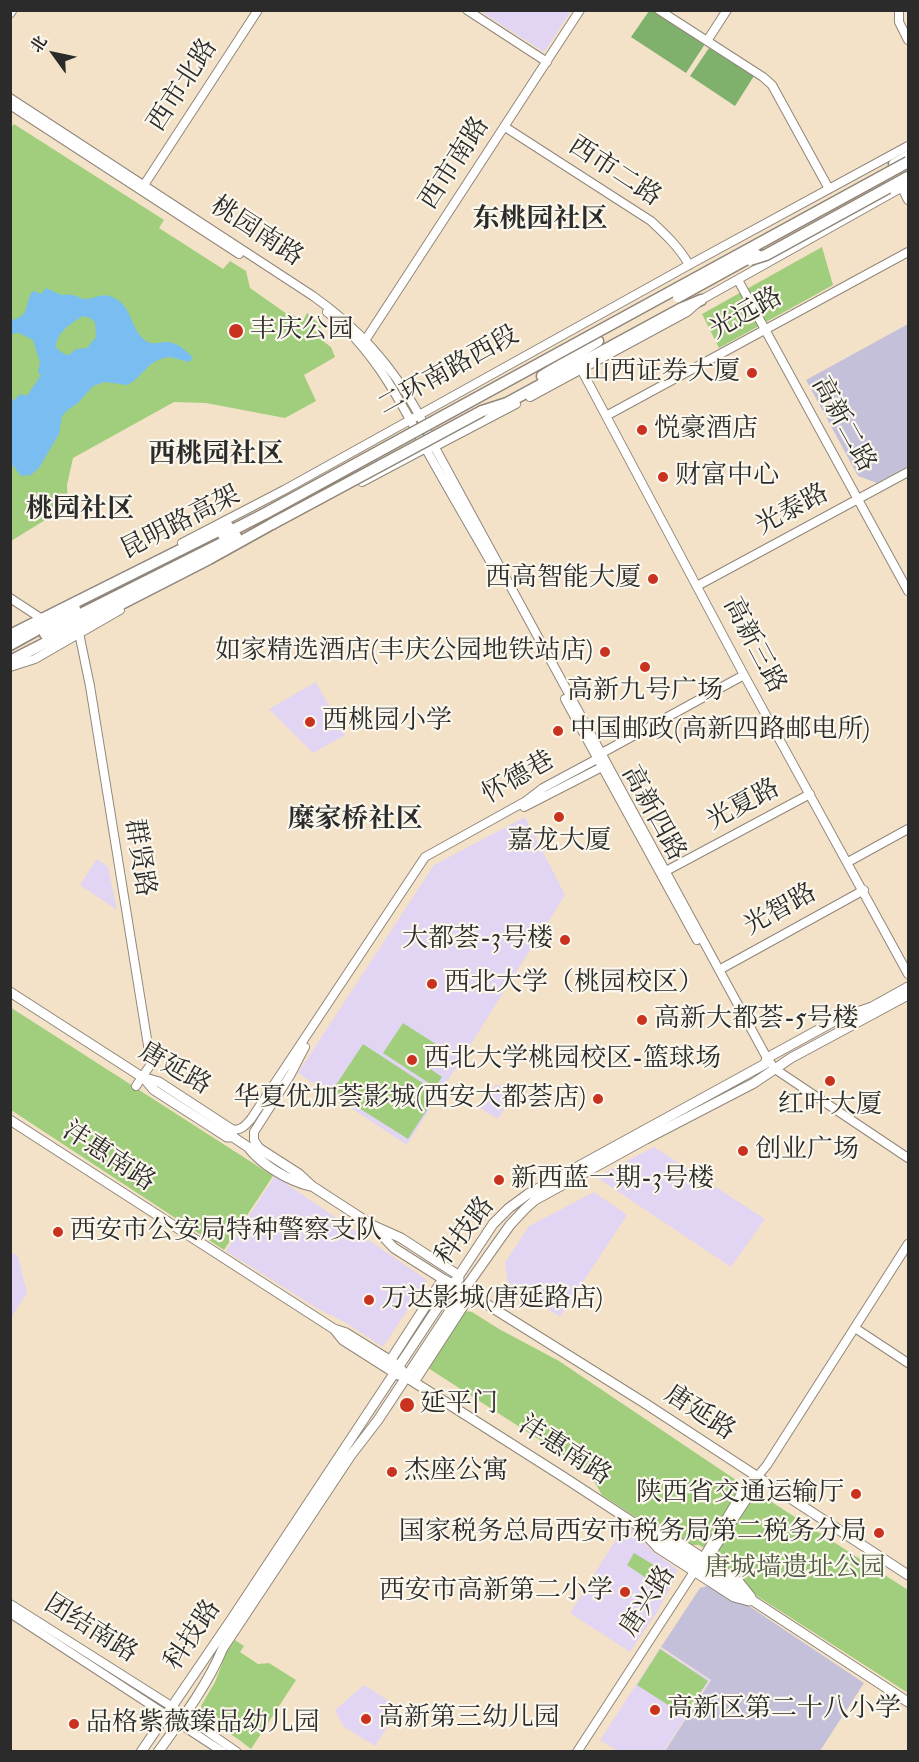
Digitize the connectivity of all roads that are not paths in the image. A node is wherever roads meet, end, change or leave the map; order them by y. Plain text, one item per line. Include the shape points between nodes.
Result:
1 (258, 10) edge
2 (467, 10) edge
3 (580, 10) edge
4 (659, 10) edge
5 (727, 10) edge
6 (899, 10) edge
7 (909, 40) edge
8 (707, 41) junction
9 (547, 62) junction
10 (10, 98) edge
11 (10, 105) edge
12 (505, 127) junction
13 (909, 146) edge
14 (909, 156) edge
15 (909, 162) edge
16 (909, 170) edge
17 (909, 177) edge
18 (144, 185) junction
19 (905, 186) edge
20 (829, 189) junction
21 (909, 200) edge
22 (909, 252) edge
23 (738, 259) junction
24 (689, 265) junction
25 (740, 279) junction
26 (701, 300) junction
27 (767, 328) junction
28 (596, 338) junction
29 (366, 339) junction
30 (581, 369) junction
31 (482, 411) junction
32 (415, 416) junction
33 (606, 416) junction
34 (430, 448) junction
35 (909, 472) edge
36 (861, 498) junction
37 (909, 580) edge
38 (697, 586) junction
39 (909, 591) edge
40 (10, 598) edge
41 (10, 605) edge
42 (37, 619) junction
43 (79, 633) junction
44 (10, 634) edge
45 (10, 645) edge
46 (10, 654) edge
47 (10, 661) edge
48 (10, 667) edge
49 (744, 675) junction
50 (600, 759) junction
51 (810, 794) junction
52 (909, 829) edge
53 (848, 862) junction
54 (666, 872) junction
55 (864, 890) junction
56 (719, 970) junction
57 (909, 974) edge
58 (909, 987) edge
59 (10, 992) edge
60 (909, 996) edge
61 (766, 1061) junction
62 (776, 1069) junction
63 (142, 1077) junction
64 (136, 1086) dead end
65 (10, 1120) edge
66 (232, 1133) junction
67 (248, 1147) junction
68 (260, 1149) junction
69 (909, 1158) edge
70 (312, 1186) junction
71 (372, 1225) junction
72 (909, 1244) edge
73 (458, 1275) junction
74 (448, 1282) junction
75 (468, 1292) junction
76 (855, 1328) junction
77 (909, 1363) edge
78 (394, 1364) junction
79 (410, 1380) junction
80 (757, 1477) junction
81 (700, 1566) junction
82 (909, 1575) edge
83 (10, 1604) edge
84 (10, 1613) edge
85 (909, 1702) edge
86 (171, 1706) junction
87 (165, 1715) junction
88 (185, 1715) junction
89 (179, 1724) junction
90 (141, 1752) edge
91 (158, 1752) edge
92 (223, 1752) edge
93 (237, 1752) edge
94 (577, 1752) edge
95 (583, 1752) edge

1 - 18 street, 西市北路
2 - 9 street
3 - 9 street, 西市南路
4 - 8 street
5 - 8 street
6 - 7 street via 899,22
8 - 20 street via 772,84
9 - 12 street, 西市南路
10 - 18 street, 桃园南路
11 - 32 street, 桃园南路 via 317,304 360,342
12 - 24 street, 西市二路 via 651,221
12 - 29 street, 西市南路
13 - 20 street, 二环南路西段
14 - 23 highway via 750,241
15 - 23 highway, 二环南路西段, bridge
16 - 23 highway, 二环南路西段, bridge
17 - 23 highway, bridge via 766,255
18 - 29 street, 桃园南路 via 335,311
19 - 21 street
19 - 25 street
20 - 24 street, 二环南路西段
22 - 27 street, 光远路
23 - 28 highway, 二环南路西段, bridge
24 - 32 street, 二环南路西段
25 - 26 street
25 - 27 street, 高新二路
26 - 30 street via 687,312
26 - 31 highway via 507,403
27 - 33 street, 光远路
27 - 36 street, 高新二路
28 - 31 highway via 537,380
28 - 44 highway, 昆明路高架, bridge via 561,348 211,535
28 - 45 highway, 二环南路西段, bridge
28 - 46 highway, 二环南路西段 via 269,519
29 - 32 street, 桃园南路 via 391,369
30 - 33 street, 高新三路
30 - 34 street
31 - 47 highway, 昆明路高架, bridge via 209,559
32 - 34 street, 桃园南路
32 - 42 street, 二环南路西段
33 - 38 street, 高新三路
34 - 43 street
34 - 50 street, 高新四路
35 - 36 street, 光泰路
36 - 37 street, 高新二路
36 - 38 street, 光泰路
36 - 39 street, 高新二路
38 - 49 street, 高新三路
40 - 42 street
41 - 42 street
42 - 44 street, 二环南路西段
43 - 48 street via 35,659
43 - 63 street, 群贤路 via 151,1064
49 - 50 street
49 - 51 street, 高新三路
50 - 54 street, 高新四路
50 - 61 street, 高新四路
50 - 66 street, 怀德巷 via 425,857 251,1119
50 - 68 street, 怀德巷 via 427,860 259,1123 254,1137
51 - 53 street, 高新三路
51 - 54 street, 光夏路
52 - 53 street
53 - 55 street, 高新三路
54 - 56 street, 高新四路
55 - 56 street, 光智路
55 - 57 street, 高新三路
56 - 61 street, 高新四路
58 - 61 main road, 科技路 via 872,1007 840,1018
59 - 63 main road, 唐延路
60 - 62 main road, 科技路
61 - 62 street, 高新四路
61 - 73 main road, 科技路 via 517,1201 486,1233
62 - 69 street, 高新四路
62 - 75 main road, 科技路 via 535,1200 510,1225
63 - 64 street, 群贤路
63 - 66 main road, 唐延路 via 154,1090 227,1137
65 - 78 main road, 沣惠南路
66 - 67 main road, 唐延路
67 - 68 main road, 唐延路
67 - 70 main road via 294,1182
68 - 70 main road, 唐延路
70 - 71 main road, 唐延路
71 - 73 main road, 唐延路 via 401,1238
71 - 74 main road, 唐延路 via 394,1248
72 - 76 street, 唐兴路
73 - 74 main road, 科技路
73 - 75 main road
74 - 75 main road, 唐延路
74 - 78 main road, 科技路
75 - 79 main road, 科技路
75 - 80 main road, 唐延路
76 - 77 street
76 - 80 street, 唐兴路
78 - 79 main road, 沣惠南路
78 - 86 main road, 科技路 via 257,1581
79 - 81 main road, 沣惠南路
79 - 88 main road, 科技路 via 351,1455 223,1648
80 - 81 street, 唐兴路 via 742,1492
80 - 82 main road, 唐延路
81 - 85 main road, 沣惠南路
81 - 94 street, 唐兴路
81 - 95 street, 唐兴路
83 - 86 street, 团结南路
84 - 87 street, 团结南路
86 - 87 main road, 科技路
86 - 88 street, 团结南路
87 - 89 street, 团结南路
87 - 90 main road, 科技路
88 - 89 main road, 科技路
88 - 93 street, 团结南路
89 - 91 main road, 科技路
89 - 92 street, 团结南路

